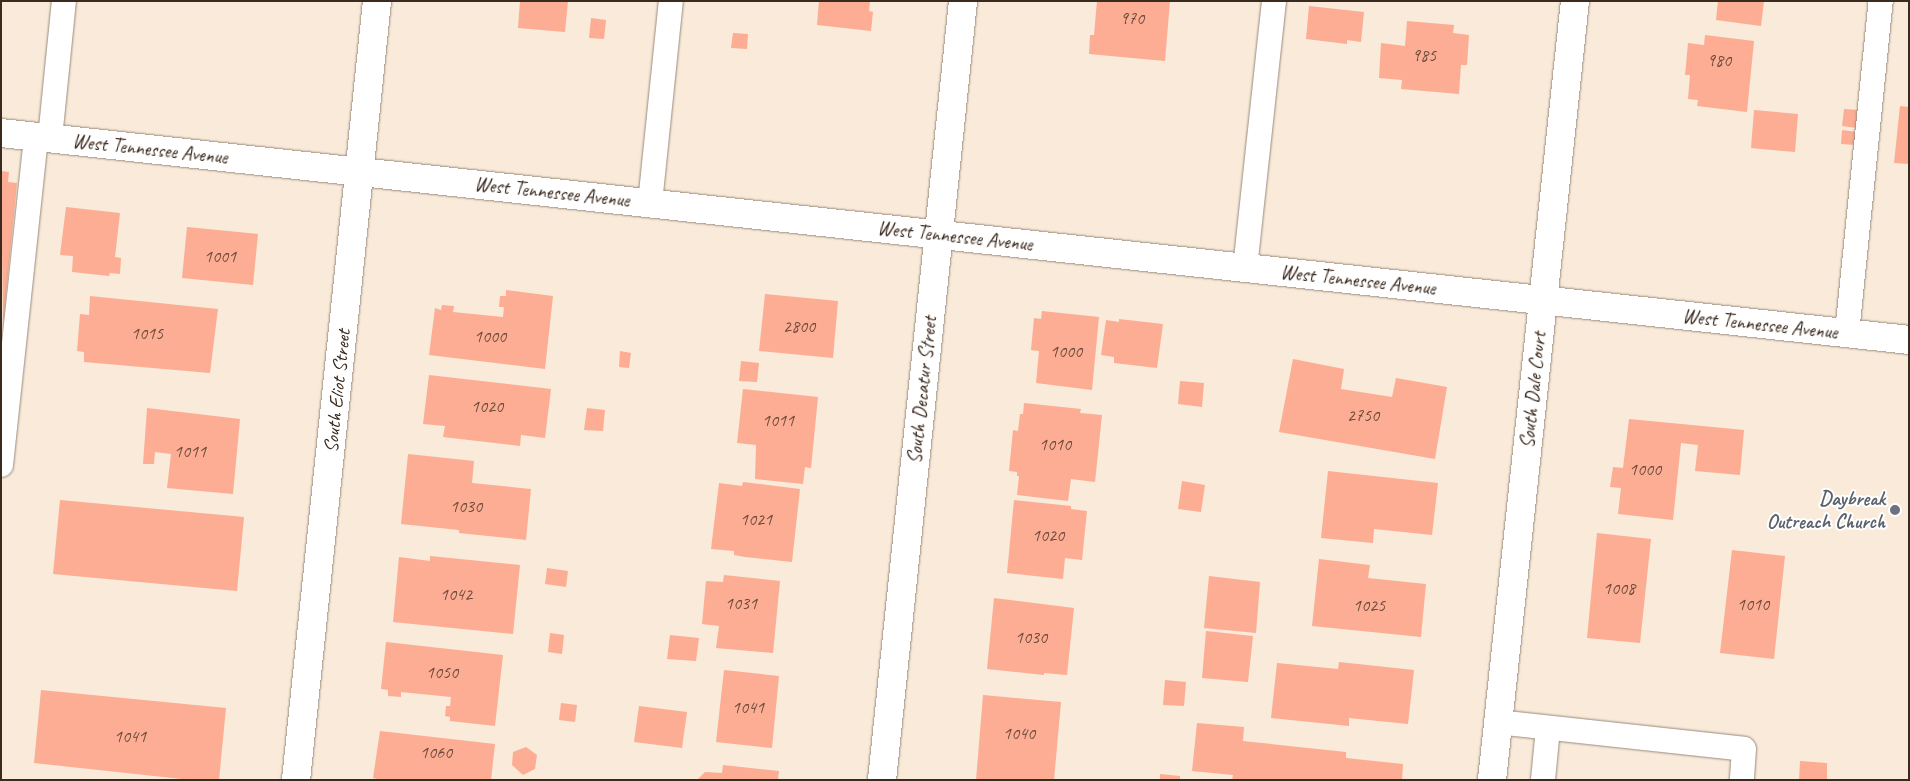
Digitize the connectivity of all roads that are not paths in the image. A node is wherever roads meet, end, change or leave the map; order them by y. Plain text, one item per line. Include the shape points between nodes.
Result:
1 (64, 1) edge
2 (378, 1) edge
3 (671, 1) edge
4 (963, 1) edge
5 (1274, 1) edge
6 (1576, 1) edge
7 (1881, 1) edge
8 (1, 133) edge
9 (43, 137) junction
10 (360, 171) junction
11 (650, 203) junction
12 (939, 234) junction
13 (1245, 268) junction
14 (1543, 300) junction
15 (1847, 333) junction
16 (1909, 340) edge
17 (1, 465) edge
18 (1498, 722) junction
19 (1548, 728) junction
20 (296, 780) edge
21 (882, 780) edge
22 (1492, 780) edge
23 (1543, 780) edge
24 (1742, 780) edge

1 - 9 lane
2 - 10 street, South Eliot Street
3 - 11 lane
4 - 12 street, South Decatur Street
5 - 13 lane
6 - 14 street, South Dale Court
7 - 15 lane
8 - 9 street, West Tennessee Avenue
9 - 10 street, West Tennessee Avenue
9 - 17 lane
10 - 11 street, West Tennessee Avenue
10 - 20 street, South Eliot Street
11 - 12 street, West Tennessee Avenue
12 - 13 street, West Tennessee Avenue
12 - 21 street, South Decatur Street
13 - 14 street, West Tennessee Avenue
14 - 15 street, West Tennessee Avenue
14 - 18 street, South Dale Court
15 - 16 street, West Tennessee Avenue
18 - 19 lane
18 - 22 street, South Dale Court
19 - 23 lane
19 - 24 lane via 1744,749

